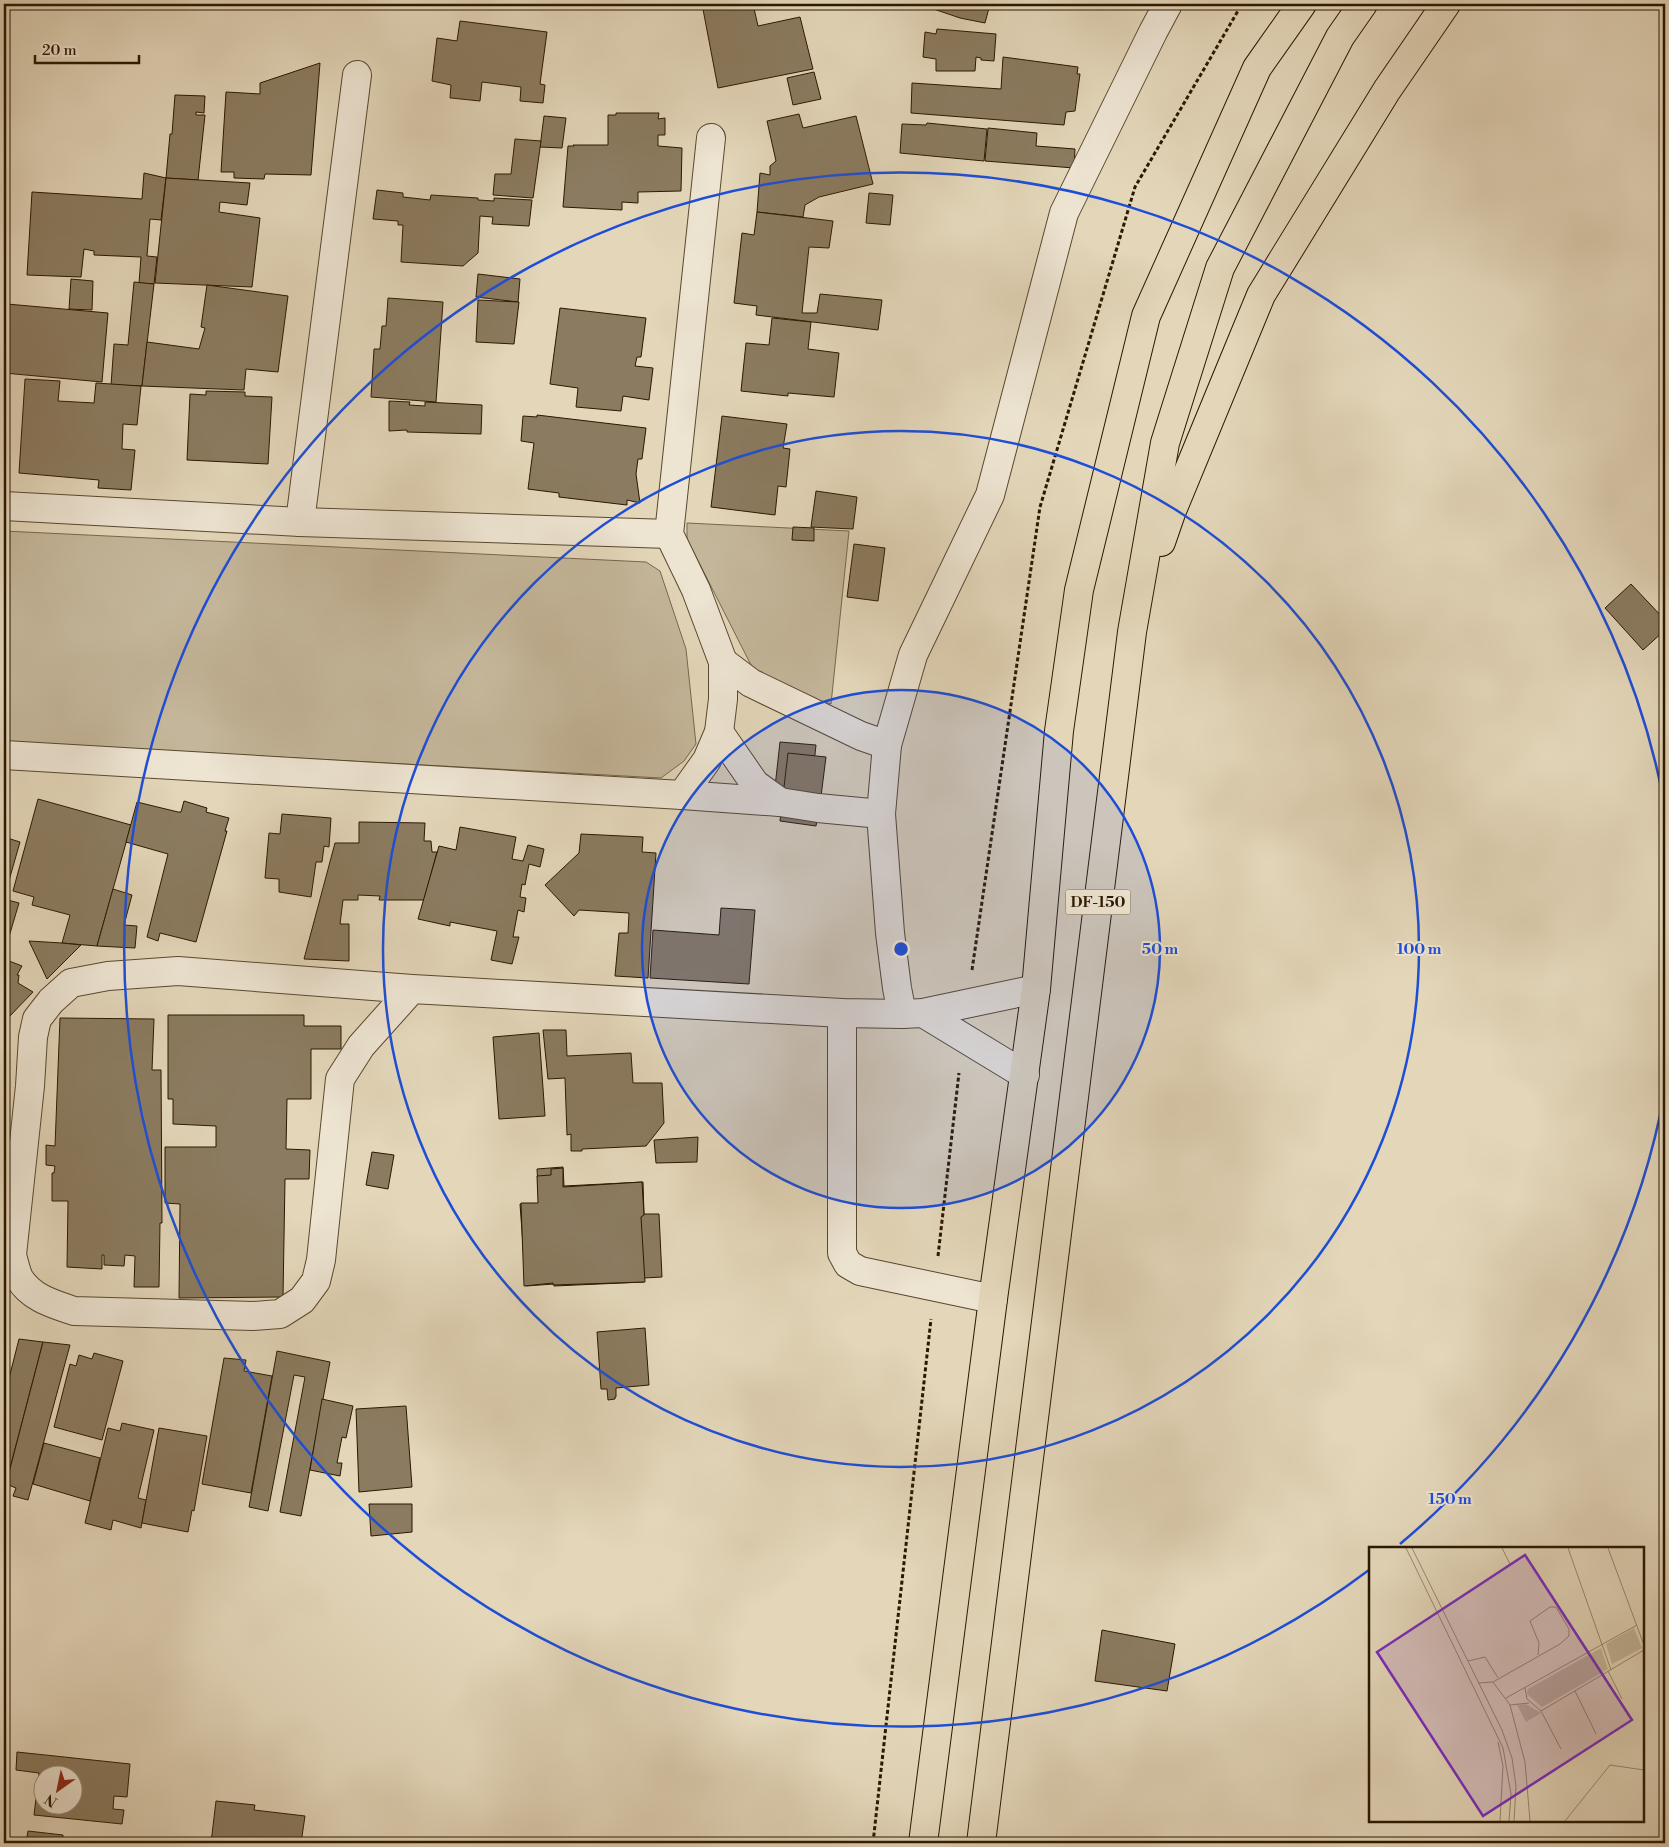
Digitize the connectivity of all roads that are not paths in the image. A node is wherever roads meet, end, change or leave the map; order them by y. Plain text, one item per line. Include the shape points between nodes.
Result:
1 (1168, 4) edge
2 (1302, 4) edge
3 (1363, 4) edge
4 (1446, 4) edge
5 (357, 75) dead end
6 (712, 138) dead end
7 (4, 506) edge
8 (300, 522) junction
9 (669, 534) junction
10 (1132, 632) junction
11 (723, 662) junction
12 (719, 732) junction
13 (887, 745) junction
14 (4, 755) edge
15 (682, 795) junction
16 (780, 802) junction
17 (881, 814) junction
18 (412, 989) junction
19 (1036, 989) junction
20 (842, 1014) junction
21 (912, 1014) junction
22 (1025, 1075) junction
23 (993, 1299) junction
24 (923, 1843) edge
25 (981, 1843) edge

1 - 13 street via 1064,213 990,495 913,655
2 - 19 main road, DF-150 via 1257,68 1146,316 1078,590 1059,731
3 - 10 main road, DF-150 via 1340,36 1220,268 1165,442
4 - 10 main road via 1387,90 1261,295 1170,513
5 - 8 street
6 - 9 street
7 - 8 street
8 - 9 street
9 - 11 street via 696,590
10 - 25 main road, DF-150
11 - 12 street via 724,699
11 - 13 street via 751,683 861,736
12 - 15 street via 708,760
12 - 16 street via 755,784
13 - 17 street
14 - 15 street
15 - 16 street
16 - 17 street
17 - 21 street via 896,988
18 - 18 street via 178,971 108,976 71,983 37,1019 33,1037 12,1255 19,1278 33,1294 74,1310 254,1316 280,1314 302,1300 316,1281 321,1260 340,1079 361,1046
18 - 20 street
19 - 21 street
19 - 22 main road, DF-150
20 - 21 street
20 - 23 street via 842,1253 848,1264 860,1271
21 - 22 street via 963,1038
22 - 23 main road, DF-150
23 - 24 main road, DF-150

